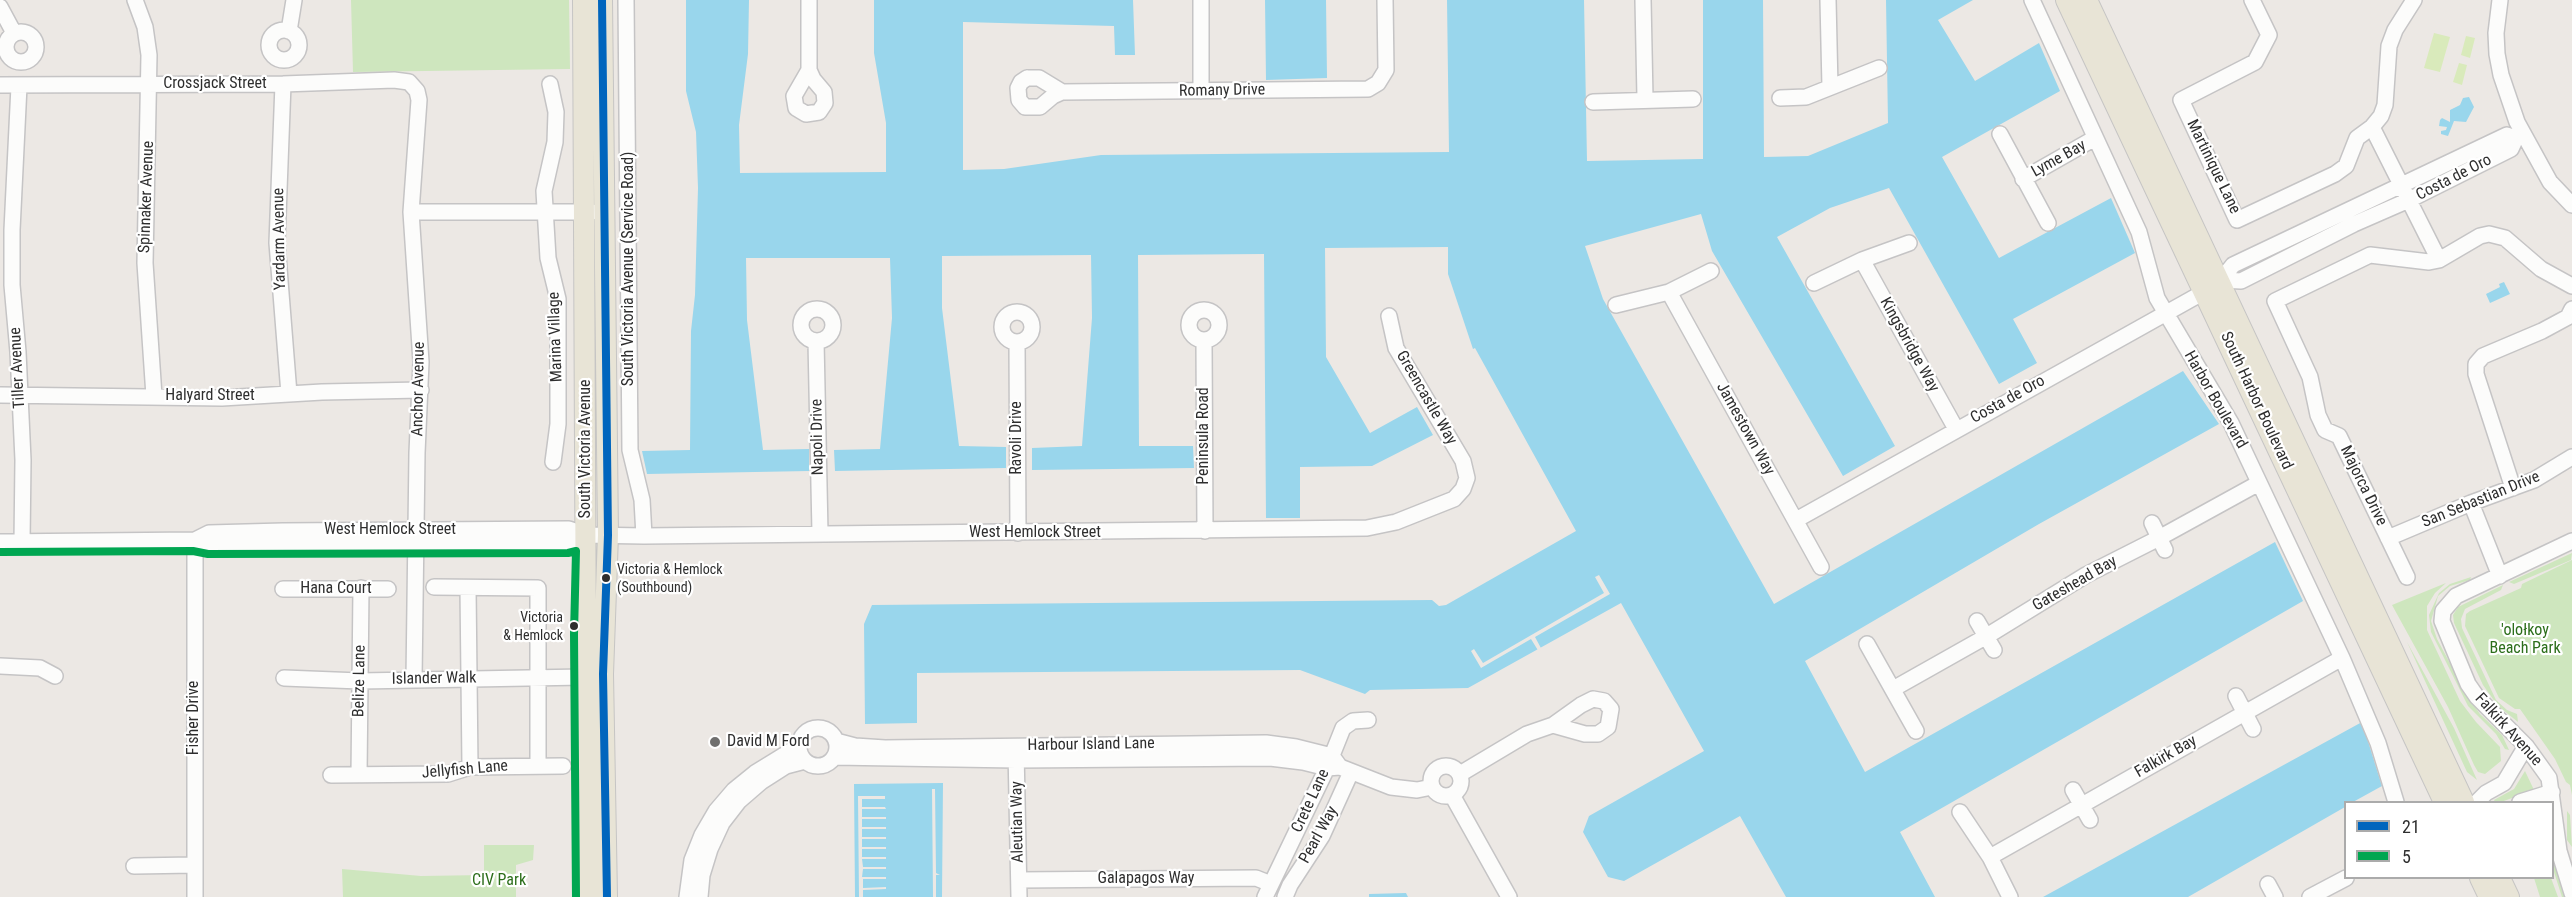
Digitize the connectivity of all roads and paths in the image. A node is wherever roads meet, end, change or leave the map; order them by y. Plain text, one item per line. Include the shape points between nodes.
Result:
1 (135, 0) edge
2 (294, 0) edge
3 (583, 0) edge
4 (602, 0) edge
5 (626, 0) edge
6 (809, 0) edge
7 (1201, 0) edge
8 (1385, 0) edge
9 (1643, 0) edge
10 (1828, 0) edge
11 (2032, 0) edge
12 (2066, 0) edge
13 (2087, 0) edge
14 (2252, 0) edge
15 (2414, 0) edge
16 (2500, 0) edge
17 (0, 7) edge
18 (289, 31) dead end
19 (14, 33) dead end
20 (1879, 68) dead end
21 (810, 70) dead end
22 (150, 84) junction
23 (283, 84) junction
24 (550, 84) dead end
25 (0, 86) edge
26 (18, 86) junction
27 (1830, 87) junction
28 (1201, 91) junction
29 (1062, 92) dead end
30 (1779, 98) dead end
31 (1645, 99) junction
32 (1693, 99) dead end
33 (419, 100) joint
34 (1593, 102) dead end
35 (2372, 127) junction
36 (2000, 134) dead end
37 (2520, 136) junction
38 (2095, 138) junction
39 (2023, 179) junction
40 (2401, 185) junction
41 (2409, 200) junction
42 (2572, 205) edge
43 (411, 212) junction
44 (545, 212) junction
45 (595, 212) junction
46 (2048, 224) dead end
47 (1909, 243) dead end
48 (2439, 260) junction
49 (1862, 261) junction
50 (1711, 271) dead end
51 (2221, 280) junction
52 (1814, 283) dead end
53 (2572, 286) edge
54 (1669, 292) junction
55 (2204, 292) junction
56 (1616, 305) dead end
57 (2572, 309) edge
58 (2164, 312) junction
59 (1389, 316) dead end
60 (816, 341) dead end
61 (1204, 341) dead end
62 (1017, 342) dead end
63 (420, 390) junction
64 (289, 394) junction
65 (0, 395) edge
66 (20, 395) junction
67 (154, 396) junction
68 (1956, 429) junction
69 (2572, 457) edge
70 (553, 462) dead end
71 (1467, 478) joint
72 (2259, 483) junction
73 (2513, 488) junction
74 (2471, 503) junction
75 (1796, 520) junction
76 (2152, 523) dead end
77 (1205, 531) junction
78 (820, 533) junction
79 (1018, 533) junction
80 (587, 535) junction
81 (608, 535) junction
82 (644, 536) junction
83 (416, 537) junction
84 (2388, 538) junction
85 (195, 540) junction
86 (2572, 541) edge
87 (0, 542) edge
88 (22, 542) junction
89 (2162, 544) junction
90 (1821, 567) dead end
91 (2500, 576) junction
92 (2407, 577) dead end
93 (434, 587) dead end
94 (361, 588) junction
95 (468, 588) junction
96 (283, 589) dead end
97 (388, 589) dead end
98 (1977, 621) dead end
99 (1990, 643) junction
100 (1867, 644) dead end
101 (2342, 658) junction
102 (0, 666) edge
103 (55, 676) dead end
104 (584, 677) junction
105 (284, 678) dead end
106 (538, 678) junction
107 (414, 679) junction
108 (469, 679) junction
109 (360, 681) junction
110 (1893, 689) junction
111 (2236, 696) dead end
112 (2244, 713) junction
113 (1368, 720) dead end
114 (1553, 725) dead end
115 (2253, 729) dead end
116 (1916, 731) dead end
117 (836, 741) junction
118 (2526, 746) junction
119 (1016, 753) junction
120 (802, 754) junction
121 (834, 757) junction
122 (538, 766) junction
123 (563, 766) dead end
124 (1337, 766) junction
125 (470, 767) junction
126 (1460, 774) junction
127 (331, 775) dead end
128 (358, 775) junction
129 (1432, 787) junction
130 (2073, 790) dead end
131 (2552, 792) junction
132 (1452, 795) junction
133 (2396, 801) edge
134 (2444, 801) edge
135 (2464, 801) edge
136 (2478, 801) edge
137 (2523, 801) edge
138 (2553, 801) edge
139 (2082, 806) junction
140 (2554, 809) edge
141 (1960, 812) dead end
142 (2090, 820) dead end
143 (1990, 857) junction
144 (194, 865) junction
145 (134, 866) dead end
146 (2344, 879) edge
147 (2480, 879) edge
148 (2500, 879) edge
149 (1019, 880) junction
150 (1268, 890) edge
151 (2572, 893) edge
152 (195, 897) edge
153 (587, 897) edge
154 (607, 897) edge
155 (687, 897) edge
156 (700, 897) edge
157 (1019, 897) edge
158 (1285, 897) edge
159 (1509, 897) edge
160 (2010, 897) edge
161 (2310, 897) edge
162 (2489, 897) edge
163 (2509, 897) edge

1 - 22 street, Spinnaker Avenue via 144,27
2 - 18 street
3 - 45 main road, South Victoria Avenue
4 - 45 main road, South Victoria Avenue
5 - 82 street, South Victoria Avenue (Service Road) via 630,450 642,500
6 - 21 street
7 - 28 street
8 - 28 street, Romany Drive via 1386,67 1373,87
9 - 31 street
10 - 27 street
11 - 38 street, Harbor Boulevard
12 - 55 main road, South Harbor Boulevard
13 - 51 main road, South Harbor Boulevard
14 - 35 street, Martinique Lane via 2269,35 2255,62 2181,100 2237,220 2341,170 2357,138
15 - 35 street via 2389,46 2385,105
16 - 37 street via 2496,33 2499,64
17 - 19 street
20 - 27 street
22 - 23 street, Crossjack Street
22 - 26 street, Crossjack Street
22 - 67 street, Spinnaker Avenue via 145,233
23 - 33 street, Crossjack Street via 403,81 417,91
23 - 64 street, Yardarm Avenue via 277,243
24 - 44 street, Marina Village via 556,129 544,191
25 - 26 street, Crossjack Street
26 - 66 street, Tiller Avenue via 12,285
27 - 30 street via 1806,97
28 - 29 street, Romany Drive
31 - 32 street
31 - 34 street
33 - 43 street, Anchor Avenue
35 - 40 street
36 - 39 street, Lyme Bay
37 - 40 street, Costa de Oro via 2507,135
37 - 41 street, Costa de Oro via 2511,150
37 - 42 street via 2550,182
38 - 39 street, Lyme Bay
38 - 58 street, Harbor Boulevard via 2139,232 2151,282
39 - 46 street, Lyme Bay
40 - 41 street
40 - 51 street, Costa de Oro via 2233,265
41 - 48 street
41 - 51 street, Costa de Oro via 2241,281
43 - 44 street
43 - 63 street, Anchor Avenue via 422,363
44 - 45 street
44 - 70 street, Marina Village via 548,258 558,299 558,424
45 - 80 main road, South Victoria Avenue
45 - 81 main road, South Victoria Avenue
47 - 49 street
48 - 53 street via 2480,236 2497,235 2511,242 2541,269
48 - 84 street, Majorca Drive via 2421,263 2370,255 2275,301 2310,377 2325,430 2339,435
49 - 52 street
49 - 68 street, Kingsbridge Way
50 - 54 street
51 - 55 street, Costa de Oro
51 - 135 main road, South Harbor Boulevard
54 - 56 street
54 - 75 street, Jamestown Way
55 - 58 street, Costa de Oro
55 - 134 main road, South Harbor Boulevard
57 - 73 street via 2568,317 2542,332 2483,357 2476,364
58 - 68 street, Costa de Oro
58 - 72 street, Harbor Boulevard via 2231,423
59 - 71 street, Greencastle Way via 1396,348 1463,461
60 - 78 street, Napoli Drive
61 - 77 street, Peninsula Road
62 - 79 street, Ravoli Drive
63 - 64 street, Halyard Street
63 - 83 street, Anchor Avenue
64 - 67 street, Halyard Street via 222,398
65 - 66 street, Halyard Street
66 - 67 street, Halyard Street
66 - 88 street, Tiller Avenue
68 - 75 street, Costa de Oro
69 - 73 street, San Sebastian Drive
71 - 77 street, West Hemlock Street via 1454,498 1396,522 1367,528
72 - 89 street, Gateshead Bay
72 - 101 street, Harbor Boulevard
73 - 74 street, San Sebastian Drive
74 - 84 street, San Sebastian Drive
74 - 91 street
75 - 90 street, Jamestown Way
76 - 89 street
77 - 79 street, West Hemlock Street
78 - 79 street, West Hemlock Street
78 - 82 street, West Hemlock Street
80 - 81 street, West Hemlock Street
80 - 83 street, West Hemlock Street via 569,530
80 - 104 main road, South Victoria Avenue
81 - 82 street, West Hemlock Street
81 - 154 main road, South Victoria Avenue via 603,674
83 - 85 street, West Hemlock Street via 209,533
83 - 107 street, Anchor Avenue
84 - 92 street, Majorca Drive
85 - 88 street, West Hemlock Street
85 - 144 street, Fisher Drive
86 - 91 street, Falkirk Avenue
87 - 88 street, West Hemlock Street
89 - 99 street, Gateshead Bay via 2086,575
91 - 118 street, Falkirk Avenue via 2456,596 2443,611 2442,621 2468,684
93 - 95 street
94 - 96 street, Hana Court
94 - 97 street, Hana Court
94 - 109 street, Belize Lane
95 - 106 street via 538,588
95 - 108 street
98 - 99 street
99 - 110 street, Gateshead Bay
100 - 110 street
101 - 112 street, Falkirk Bay
101 - 133 street, Harbor Boulevard via 2379,743
102 - 103 street via 40,668
104 - 106 street, Islander Walk
104 - 153 main road, South Victoria Avenue
105 - 109 street, Islander Walk
106 - 108 street, Islander Walk
106 - 122 street
107 - 108 street, Islander Walk
107 - 109 street, Islander Walk
108 - 125 street
109 - 128 street, Belize Lane
110 - 116 street
111 - 112 street
112 - 115 street
112 - 139 street, Falkirk Bay
113 - 124 street, Crete Lane via 1353,721 1343,728
114 - 126 street via 1527,734
117 - 119 street, Harbour Island Lane via 885,748
117 - 120 street via 829,732 817,729 806,733
117 - 121 street
118 - 131 street, Falkirk Avenue via 2544,770
118 - 136 street via 2504,783
119 - 121 street, Harbour Island Lane
119 - 124 street, Harbour Island Lane via 1270,758
119 - 149 street, Aleutian Way
120 - 121 street via 819,766
120 - 155 street via 755,773 734,789 716,811 692,860
120 - 156 street via 739,801 722,824 702,875
122 - 123 street, Jellyfish Lane
122 - 125 street, Jellyfish Lane
124 - 129 street, Harbour Island Lane via 1391,787
124 - 150 street, Crete Lane
124 - 158 street, Pearl Way via 1323,836
125 - 128 street, Jellyfish Lane via 448,774
126 - 129 street via 1448,766 1438,768 1432,776
126 - 132 street via 1459,788
127 - 128 street, Jellyfish Lane
129 - 132 street via 1443,795
130 - 139 street
131 - 137 street
131 - 138 street, Falkirk Avenue
132 - 159 street
139 - 142 street
139 - 143 street, Falkirk Bay
140 - 151 street, Falkirk Avenue via 2559,851
141 - 143 street
143 - 160 street
144 - 145 street
144 - 152 street, Fisher Drive
146 - 161 street
147 - 162 main road
148 - 163 main road
149 - 150 street, Galapagos Way via 1256,878
149 - 157 street, Aleutian Way

